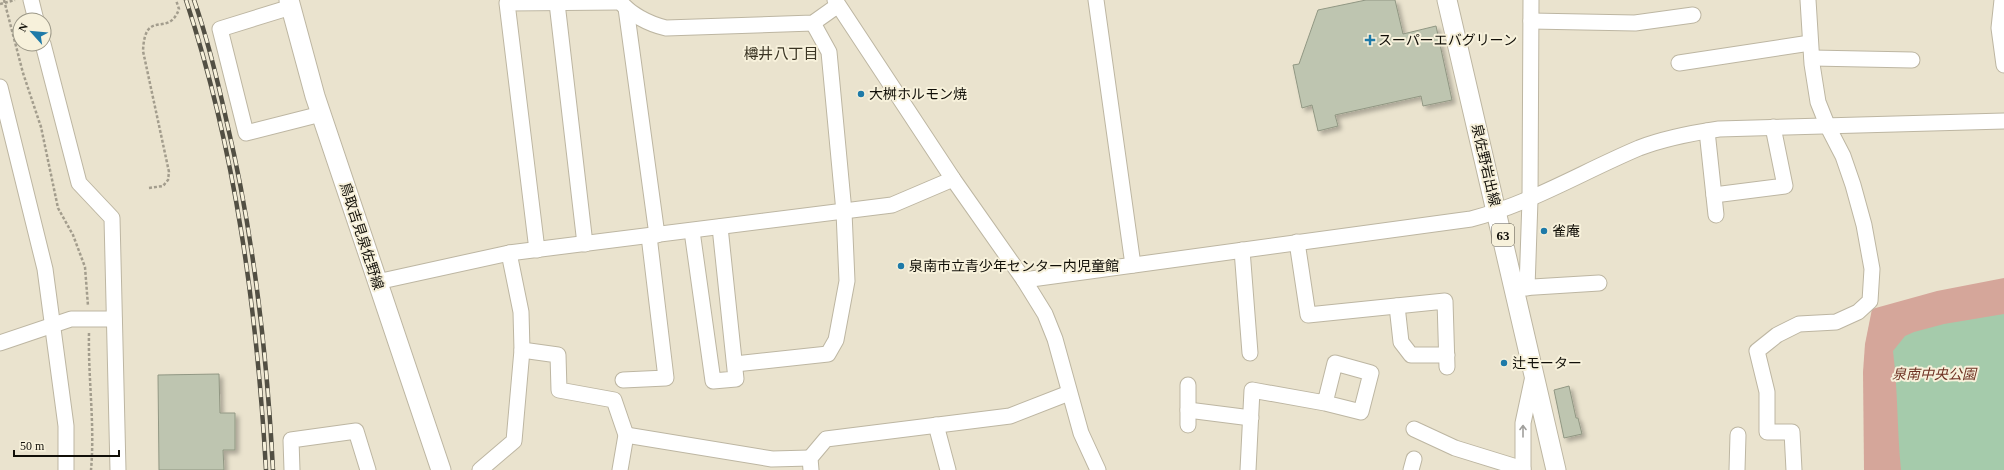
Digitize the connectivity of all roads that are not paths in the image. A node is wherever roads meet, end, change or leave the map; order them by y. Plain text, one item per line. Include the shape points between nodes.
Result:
1 (31, 0) edge
2 (1096, 0) edge
3 (1447, 0) edge
4 (1532, 0) edge
5 (1808, 0) edge
6 (2002, 0) edge
7 (557, 3) junction
8 (622, 3) edge
9 (836, 3) edge
10 (290, 4) edge
11 (34, 12) edge
12 (1693, 15) dead end
13 (1531, 21) junction
14 (813, 24) junction
15 (1810, 43) junction
16 (45, 52) edge
17 (1812, 58) junction
18 (1912, 60) dead end
19 (1679, 63) dead end
20 (2004, 65) edge
21 (0, 87) edge
22 (321, 114) junction
23 (2004, 122) edge
24 (1773, 127) junction
25 (1828, 127) junction
26 (1707, 131) junction
27 (953, 179) junction
28 (1714, 195) junction
29 (1530, 200) junction
30 (844, 212) junction
31 (1498, 212) junction
32 (1716, 215) dead end
33 (720, 227) junction
34 (692, 231) junction
35 (653, 236) junction
36 (1297, 242) junction
37 (585, 244) junction
38 (537, 250) junction
39 (1242, 250) junction
40 (509, 253) junction
41 (1133, 265) junction
42 (1024, 280) junction
43 (377, 282) junction
44 (1599, 283) dead end
45 (1521, 288) junction
46 (1397, 306) junction
47 (114, 319) junction
48 (54, 324) junction
49 (0, 343) edge
50 (522, 350) junction
51 (1250, 353) dead end
52 (734, 364) junction
53 (1534, 373) junction
54 (623, 380) dead end
55 (1188, 385) dead end
56 (1069, 393) junction
57 (1325, 403) dead end
58 (1250, 418) junction
59 (936, 425) junction
60 (1414, 429) dead end
61 (626, 435) junction
62 (1738, 435) dead end
63 (810, 464) edge
64 (66, 470) edge
65 (118, 470) edge
66 (292, 470) edge
67 (368, 470) edge
68 (441, 470) edge
69 (480, 470) edge
70 (620, 470) edge
71 (948, 470) edge
72 (1098, 470) edge
73 (1248, 470) edge
74 (1523, 470) edge
75 (1556, 470) edge
76 (1737, 470) edge
77 (1794, 470) edge

1 - 11 street
2 - 41 street
3 - 31 main road, 泉佐野岩出線 / 63
4 - 13 street
5 - 15 street
6 - 20 street via 1999,28
7 - 8 street
7 - 37 street
7 - 38 street via 506,3
8 - 14 street via 655,25 666,28
8 - 35 street
9 - 14 street
9 - 27 street
10 - 22 main road, 鳥取吉見泉佐野線
10 - 22 street via 220,29 246,133
12 - 13 street via 1635,23
13 - 29 street
14 - 30 street via 829,52
15 - 17 street
15 - 19 street
16 - 47 street via 79,183 112,218
17 - 18 street
17 - 25 street via 1818,102
21 - 48 street via 45,269
22 - 43 main road, 鳥取吉見泉佐野線
23 - 25 street
24 - 25 street
24 - 26 street
24 - 28 street via 1785,186
25 - 77 street via 1843,156 1864,225 1872,269 1870,301 1858,312 1836,322 1799,324 1777,335 1757,351 1767,392 1767,432 1792,432
26 - 28 street
26 - 29 street via 1640,148
27 - 30 street via 892,205
27 - 42 street
28 - 32 street
29 - 31 street
29 - 45 street
30 - 33 street
30 - 52 street via 847,281 836,340 828,354
31 - 36 street via 1471,219
31 - 45 main road, 泉佐野岩出線 / 63
33 - 34 street
33 - 52 street
34 - 35 street
34 - 52 street via 713,381 736,379
35 - 37 street
35 - 54 street via 666,378
36 - 39 street
36 - 46 street via 1308,316
37 - 38 street
38 - 40 street
39 - 41 street
39 - 51 street
40 - 43 street
40 - 50 street via 521,312
41 - 42 street
42 - 56 street via 1045,314 1055,339
43 - 68 main road, 鳥取吉見泉佐野線
44 - 45 street
45 - 53 main road, 泉佐野岩出線 / 63
46 - 46 street via 1401,342 1411,354 1447,361 1445,301
47 - 48 street via 70,319
47 - 65 street
48 - 49 street
48 - 64 street via 66,426
50 - 61 street via 558,355 559,390 614,400
50 - 69 street via 514,441
74 -> 53 street via 1523,423
53 - 75 main road, 泉佐野岩出線 / 63
55 - 58 street via 1188,418
56 - 59 street via 1010,416
56 - 72 street via 1081,434
57 - 58 street via 1252,390
58 - 73 street
59 - 63 street via 826,439
59 - 71 street
60 - 74 street via 1455,448
61 - 63 street
61 - 70 street
62 - 76 street
66 - 67 street via 291,440 356,431

